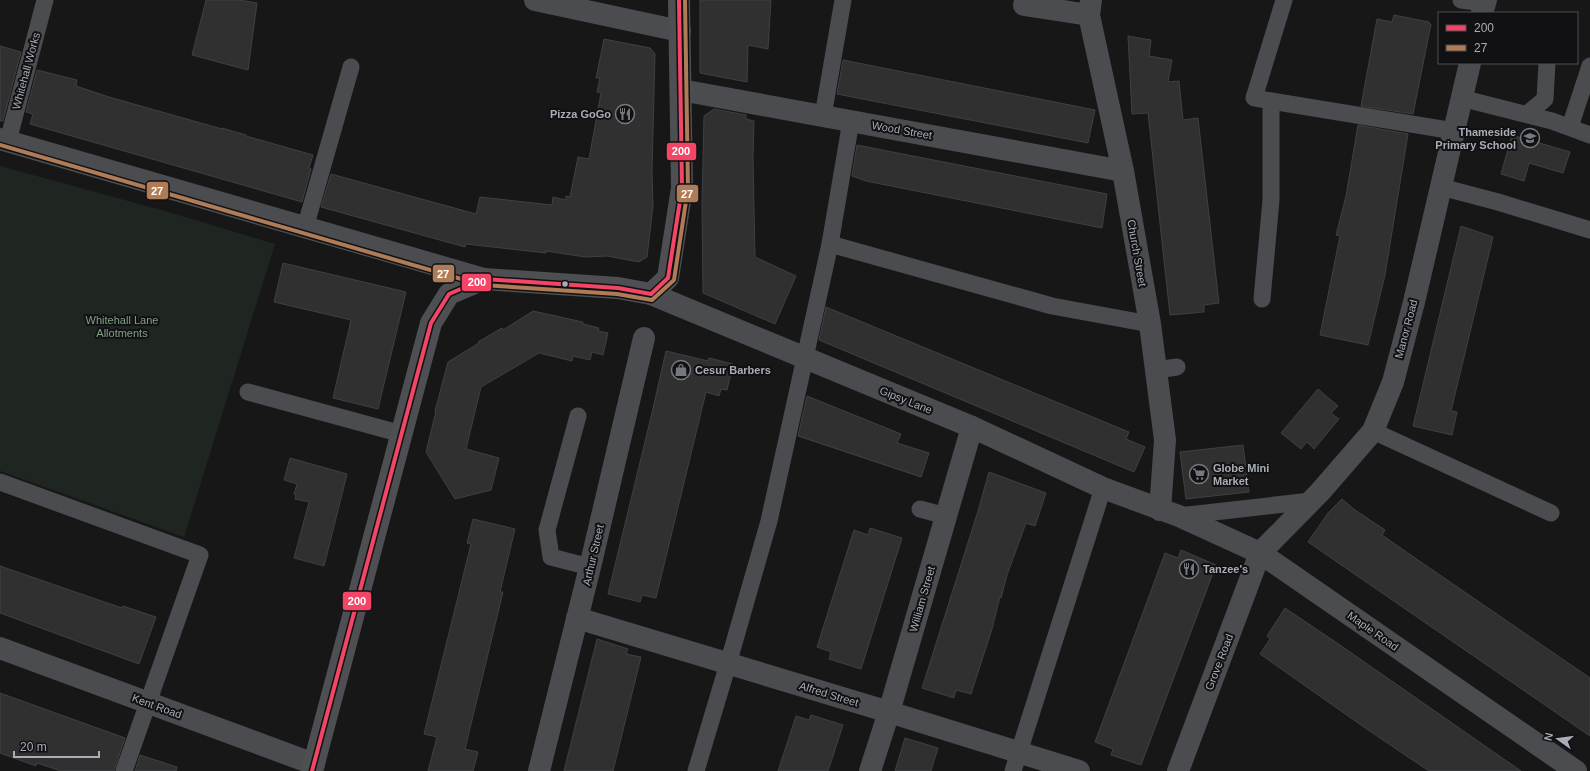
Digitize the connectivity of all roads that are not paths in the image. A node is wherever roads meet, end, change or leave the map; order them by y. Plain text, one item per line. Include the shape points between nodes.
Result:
1 (45, 0) edge
2 (535, 0) edge
3 (679, 0) edge
4 (843, 0) edge
5 (1284, 0) edge
6 (1461, 0) edge
7 (1024, 5) dead end
8 (1484, 5) edge
9 (1090, 7) edge
10 (680, 30) junction
11 (1470, 64) edge
12 (1547, 64) edge
13 (1590, 66) edge
14 (351, 67) dead end
15 (681, 90) junction
16 (1461, 98) junction
17 (1271, 101) junction
18 (1527, 114) junction
19 (823, 116) junction
20 (851, 121) junction
21 (1570, 127) junction
22 (1454, 130) junction
23 (1590, 135) edge
24 (4, 140) edge
25 (1123, 171) junction
26 (1441, 187) junction
27 (305, 228) junction
28 (1590, 230) edge
29 (830, 244) junction
30 (484, 279) junction
31 (651, 294) junction
32 (1262, 299) dead end
33 (1150, 324) junction
34 (644, 338) dead end
35 (804, 358) junction
36 (248, 392) dead end
37 (578, 416) dead end
38 (972, 427) junction
39 (1373, 431) junction
40 (402, 434) junction
41 (0, 482) edge
42 (1103, 488) junction
43 (1311, 501) junction
44 (920, 509) dead end
45 (1169, 513) junction
46 (1551, 513) dead end
47 (946, 516) junction
48 (1260, 553) junction
49 (590, 567) junction
50 (577, 618) junction
51 (0, 648) edge
52 (728, 664) junction
53 (149, 703) junction
54 (889, 712) junction
55 (1016, 761) edge
56 (313, 768) edge
57 (124, 771) edge
58 (539, 771) edge
59 (696, 771) edge
60 (870, 771) edge
61 (1079, 771) edge
62 (1178, 771) edge
63 (1576, 771) edge

1 - 24 lane, Whitehall Works
2 - 10 street
3 - 10 main road
4 - 19 lane
5 - 17 lane via 1254,98
6 - 8 lane
7 - 9 street
9 - 25 street, Church Street
10 - 15 main road
11 - 16 street, Manor Road
12 - 18 lane via 1545,99
13 - 21 lane
14 - 27 lane
15 - 19 street, Wood Street
15 - 31 main road via 682,188 668,278
16 - 18 lane
16 - 22 street, Manor Road
17 - 22 lane
17 - 32 lane via 1271,200
18 - 21 lane
19 - 20 street, Wood Street
20 - 25 street, Wood Street
20 - 29 lane
21 - 23 lane
22 - 26 street, Manor Road
24 - 27 street
25 - 33 street, Church Street
26 - 28 lane
26 - 39 street, Manor Road via 1392,382
27 - 30 street
29 - 33 lane via 1052,306
29 - 35 lane
30 - 31 main road via 618,288
30 - 40 main road via 449,294 432,323
31 - 35 street, Gipsy Lane
33 - 45 street, Church Street via 1166,368 1165,440
34 - 49 street, Arthur Street
35 - 38 street, Gipsy Lane
35 - 52 lane via 769,520
36 - 40 lane
37 - 49 lane via 547,530 551,557
38 - 42 street, Gipsy Lane
38 - 47 street, William Street
39 - 43 street, Manor Road
39 - 46 lane
40 - 56 main road
41 - 53 lane via 200,555
42 - 45 street, Gipsy Lane
42 - 55 lane
43 - 45 lane
43 - 48 street, Manor Road
44 - 47 lane
45 - 48 street, Maple Road
47 - 54 street, William Street
48 - 62 street, Grove Road
48 - 63 street, Maple Road
49 - 50 street, Arthur Street
50 - 52 street, Alfred Street
50 - 58 street, Arthur Street
51 - 53 street, Kent Road
52 - 54 street, Alfred Street
52 - 59 lane
53 - 56 street, Kent Road
53 - 57 lane
54 - 55 street, Alfred Street
54 - 60 street, William Street
55 - 61 street, Alfred Street

